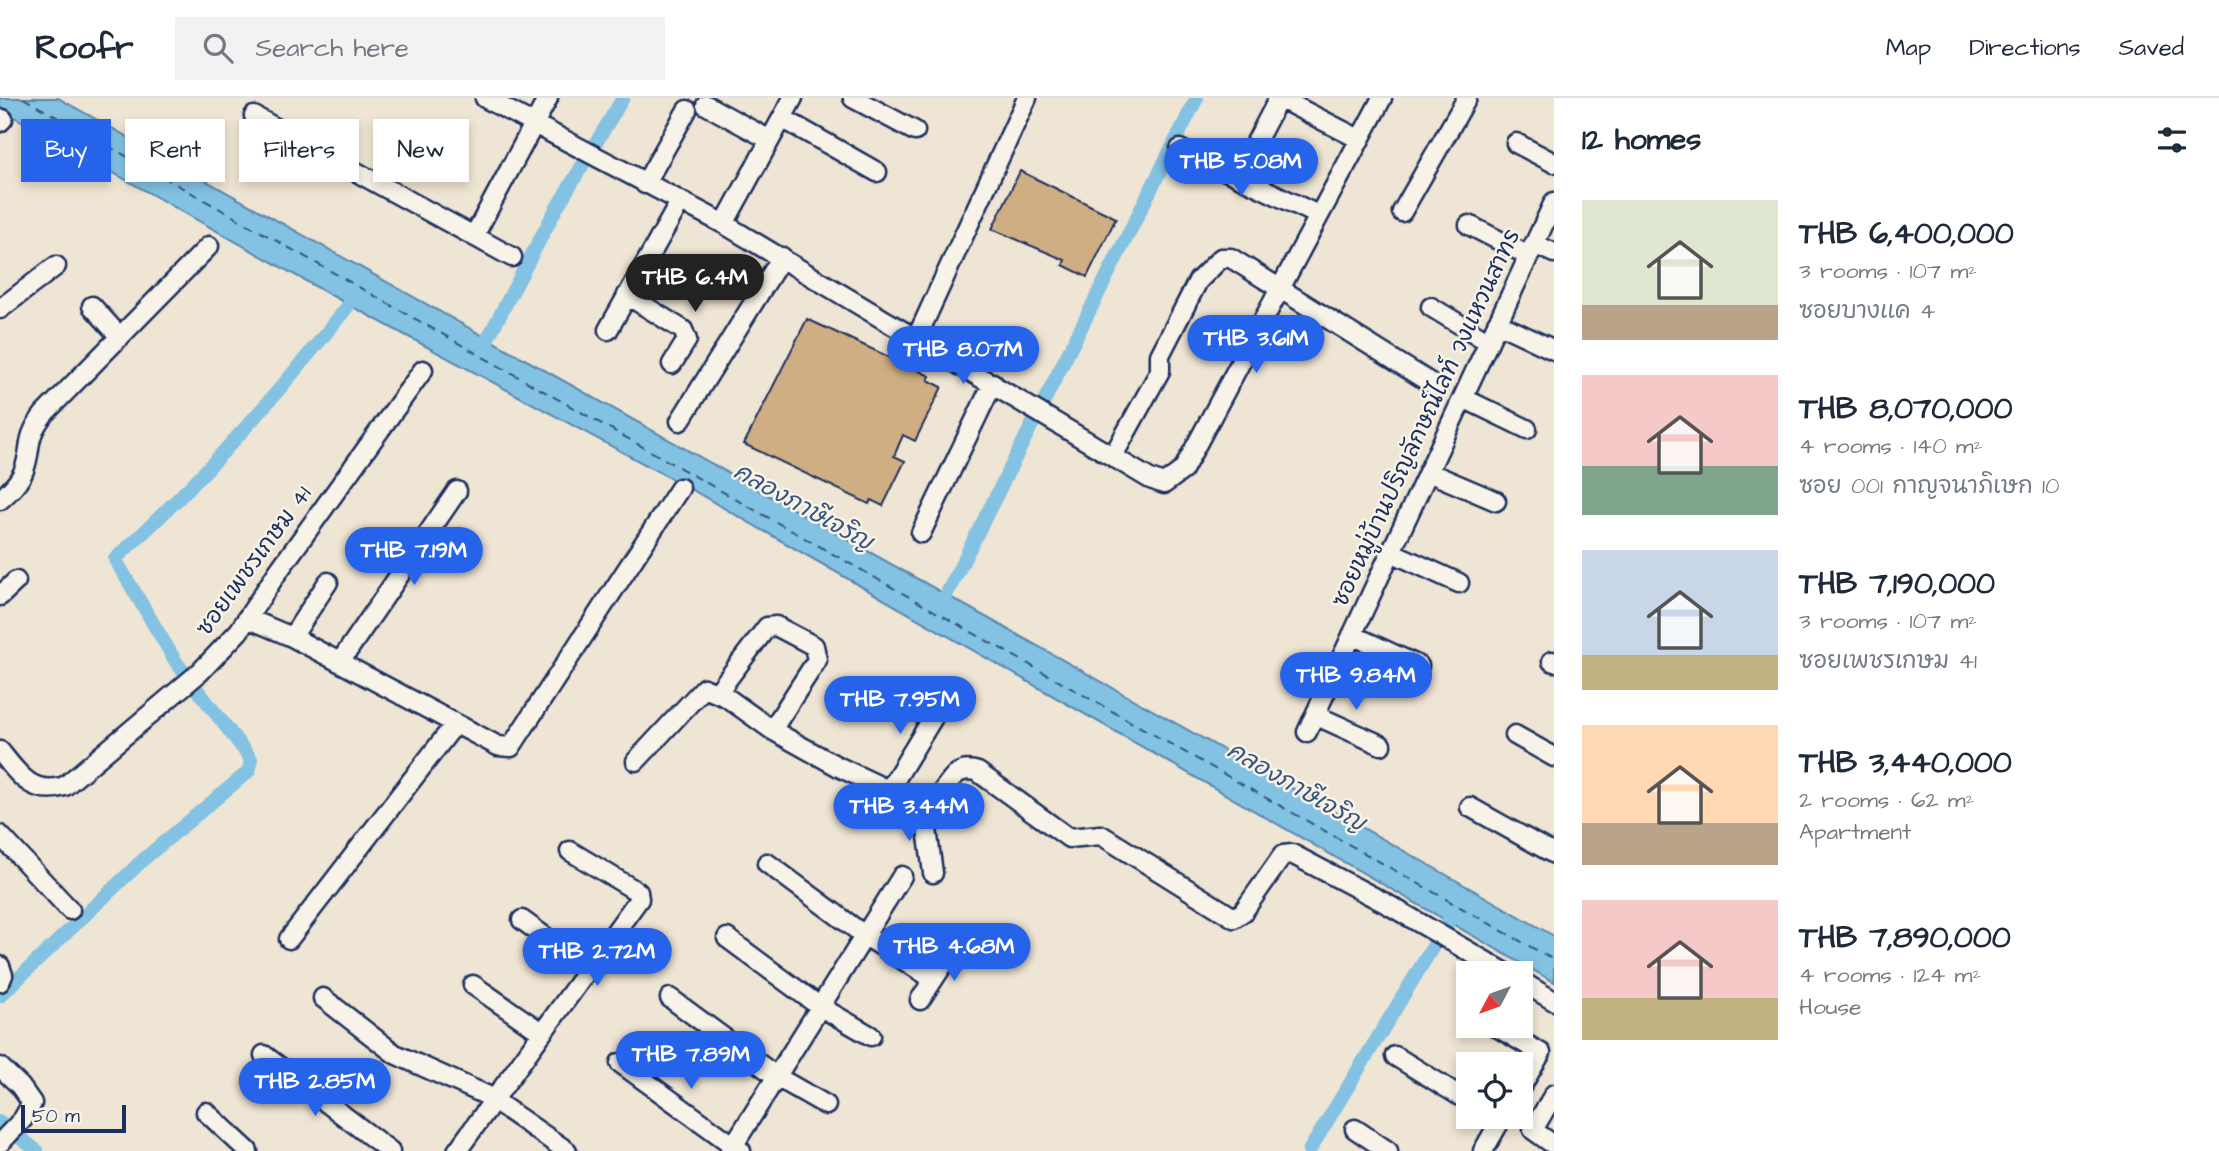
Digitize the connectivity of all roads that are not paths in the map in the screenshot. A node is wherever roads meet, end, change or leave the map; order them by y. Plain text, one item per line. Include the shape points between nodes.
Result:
1 (485, 98) edge
2 (548, 98) edge
3 (793, 98) edge
4 (853, 98) edge
5 (1027, 98) edge
6 (1279, 98) edge
7 (1382, 98) edge
8 (1467, 98) edge
9 (706, 105) dead end
10 (687, 110) dead end
11 (254, 116) dead end
12 (782, 118) junction
13 (534, 124) junction
14 (915, 131) dead end
15 (1359, 139) junction
16 (770, 140) junction
17 (1516, 144) dead end
18 (1180, 149) dead end
19 (1554, 163) edge
20 (877, 172) dead end
21 (1238, 176) junction
22 (645, 184) junction
23 (680, 202) junction
24 (1554, 202) edge
25 (1402, 212) dead end
26 (1318, 215) junction
27 (724, 224) junction
28 (1469, 225) dead end
29 (474, 236) junction
30 (209, 246) dead end
31 (1532, 249) junction
32 (1554, 253) edge
33 (512, 257) dead end
34 (782, 257) junction
35 (56, 265) dead end
36 (1281, 287) junction
37 (627, 295) junction
38 (92, 306) dead end
39 (1431, 306) dead end
40 (0, 309) edge
41 (1497, 323) junction
42 (608, 330) dead end
43 (120, 337) junction
44 (917, 337) junction
45 (1489, 342) junction
46 (1554, 350) edge
47 (673, 364) dead end
48 (424, 370) dead end
49 (993, 383) junction
50 (1437, 387) dead end
51 (1463, 398) junction
52 (680, 421) dead end
53 (1527, 429) dead end
54 (1113, 456) junction
55 (1428, 472) junction
56 (680, 488) dead end
57 (457, 491) dead end
58 (0, 500) edge
59 (1496, 501) dead end
60 (921, 533) dead end
61 (1391, 552) junction
62 (16, 581) dead end
63 (328, 582) dead end
64 (1459, 583) dead end
65 (0, 596) edge
66 (247, 618) junction
67 (1352, 635) junction
68 (292, 637) junction
69 (340, 662) junction
70 (1419, 666) dead end
71 (717, 692) junction
72 (943, 701) dead end
73 (1315, 715) junction
74 (455, 724) junction
75 (772, 730) junction
76 (1307, 732) dead end
77 (1515, 735) dead end
78 (1381, 745) dead end
79 (0, 751) edge
80 (1554, 757) edge
81 (636, 761) dead end
82 (890, 790) junction
83 (924, 807) junction
84 (1470, 807) dead end
85 (1, 837) edge
86 (570, 851) dead end
87 (1554, 854) edge
88 (767, 863) dead end
89 (933, 873) dead end
90 (902, 876) dead end
91 (69, 911) dead end
92 (522, 920) dead end
93 (864, 935) junction
94 (727, 938) dead end
95 (289, 939) dead end
96 (956, 945) dead end
97 (1485, 961) edge
98 (0, 966) edge
99 (588, 968) junction
100 (933, 979) junction
101 (0, 982) edge
102 (473, 985) dead end
103 (1533, 988) edge
104 (323, 998) dead end
105 (670, 998) dead end
106 (920, 1000) dead end
107 (1554, 1000) edge
108 (819, 1006) junction
109 (541, 1032) junction
110 (871, 1036) dead end
111 (1515, 1038) edge
112 (264, 1055) dead end
113 (1395, 1056) dead end
114 (620, 1063) dead end
115 (0, 1067) edge
116 (1533, 1067) edge
117 (777, 1077) junction
118 (1456, 1094) edge
119 (1554, 1094) edge
120 (495, 1100) junction
121 (826, 1105) dead end
122 (206, 1112) dead end
123 (1354, 1129) dead end
124 (1494, 1129) edge
125 (0, 1143) edge
126 (1554, 1145) edge
127 (735, 1150) edge
128 (248, 1151) edge
129 (390, 1151) edge
130 (457, 1151) edge
131 (567, 1151) edge
132 (1388, 1151) edge
133 (1483, 1151) edge

1 - 13 street
2 - 13 street
3 - 12 street
4 - 14 street
5 - 44 street
6 - 15 street
6 - 21 street
7 - 15 street
8 - 25 street
9 - 16 street
10 - 22 street
11 - 29 street
12 - 16 street
12 - 20 street
13 - 22 street
13 - 29 street
15 - 26 street
16 - 27 street
17 - 19 street
18 - 21 street
21 - 26 street
22 - 23 street
23 - 27 street
23 - 37 street
24 - 31 street, ซอยหมู่บ้านปริญลักษณ์ไลท์ วงแหวนสาทร
26 - 36 street
27 - 34 street
28 - 31 street
29 - 33 street
30 - 43 street
31 - 32 street
31 - 41 street, ซอยหมู่บ้านปริญลักษณ์ไลท์ วงแหวนสาทร
34 - 44 street
34 - 52 street
35 - 40 street
36 - 50 street
36 - 54 street via 1183,470 1164,484
36 - 54 street via 1231,258 1211,265 1160,355 1160,371
37 - 42 street
37 - 47 street via 683,330 687,340
38 - 43 street
39 - 45 street
41 - 45 street, ซอยหมู่บ้านปริญลักษณ์ไลท์ วงแหวนสาทร
41 - 46 street
43 - 58 street via 34,428 24,470
44 - 49 street
45 - 51 street, ซอยหมู่บ้านปริญลักษณ์ไลท์ วงแหวนสาทร
48 - 66 street, ซอยเพชรเกษม 41
49 - 54 street
49 - 60 street
51 - 53 street
51 - 55 street, ซอยหมู่บ้านปริญลักษณ์ไลท์ วงแหวนสาทร
55 - 59 street
55 - 61 street, ซอยหมู่บ้านปริญลักษณ์ไลท์ วงแหวนสาทร
56 - 74 street via 516,743 498,746
57 - 69 street
61 - 64 street
61 - 67 street, ซอยหมู่บ้านปริญลักษณ์ไลท์ วงแหวนสาทร
62 - 65 street
63 - 68 street
66 - 68 street
66 - 79 street, ซอยเพชรเกษม 41 via 200,673 65,786 35,788
67 - 70 street
67 - 73 street, ซอยหมู่บ้านปริญลักษณ์ไลท์ วงแหวนสาทร
68 - 69 street
69 - 74 street
71 - 75 street
71 - 75 street via 768,627 776,626 814,646 817,660
71 - 81 street via 704,688 697,692
72 - 82 street
73 - 76 street, ซอยหมู่บ้านปริญลักษณ์ไลท์ วงแหวนสาทร
73 - 78 street
74 - 95 street
75 - 82 street
77 - 80 street
82 - 83 street
83 - 89 street
83 - 97 street via 935,801 958,772 966,768 978,772 1069,838 1101,835 1234,918 1283,855 1292,854
84 - 87 street
85 - 91 street
86 - 99 street via 638,892 639,899
88 - 93 street
90 - 93 street
92 - 99 street
93 - 100 street
93 - 108 street
94 - 108 street
96 - 100 street
98 - 101 street
99 - 109 street
100 - 106 street
102 - 109 street
103 - 107 street
104 - 120 street via 394,1054
105 - 117 street
108 - 110 street
108 - 117 street
109 - 120 street
111 - 116 street via 1541,1053
112 - 129 street
113 - 118 street
114 - 127 street
115 - 125 street via 30,1098 31,1106
117 - 121 street
117 - 127 street
119 - 126 street via 1532,1130
120 - 130 street
120 - 131 street
122 - 128 street
123 - 132 street
124 - 133 street

